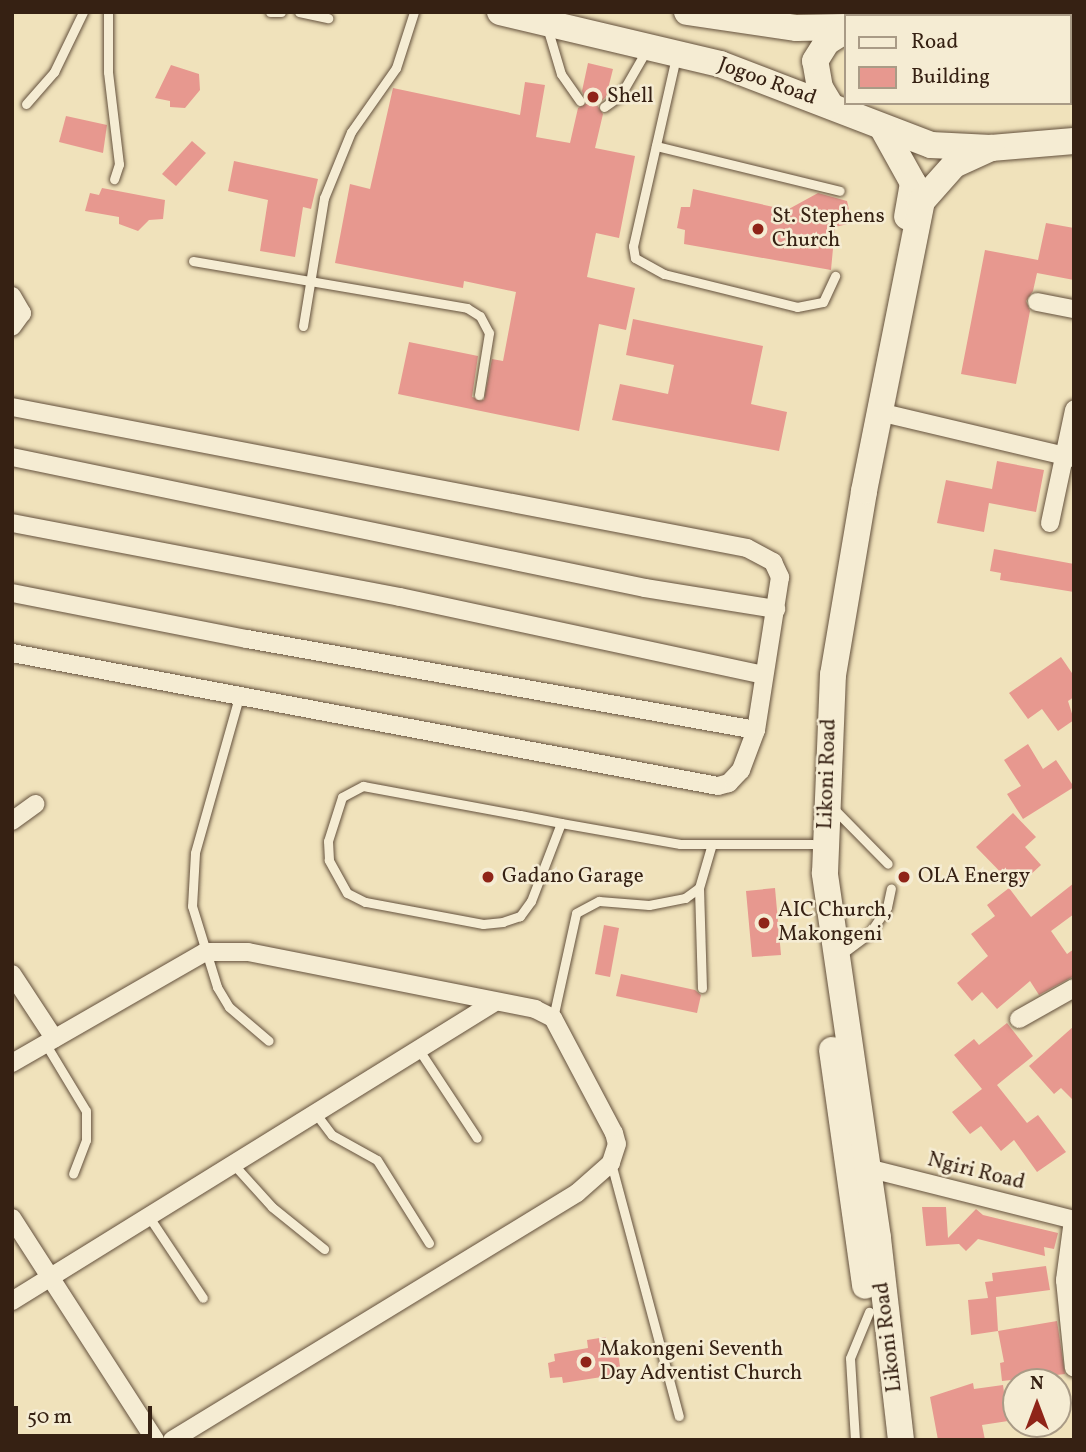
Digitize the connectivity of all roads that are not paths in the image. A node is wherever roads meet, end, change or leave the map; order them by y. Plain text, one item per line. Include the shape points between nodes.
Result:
1 (83, 12) edge
2 (108, 12) edge
3 (270, 12) edge
4 (281, 12) edge
5 (299, 12) edge
6 (414, 12) edge
7 (500, 12) edge
8 (687, 12) edge
9 (328, 18) dead end
10 (545, 22) junction
11 (844, 29) edge
12 (844, 30) edge
13 (649, 45) junction
14 (677, 52) junction
15 (580, 101) dead end
16 (26, 104) dead end
17 (831, 106) junction
18 (604, 107) dead end
19 (1074, 117) edge
20 (883, 129) junction
21 (1074, 141) edge
22 (1045, 143) junction
23 (656, 146) junction
24 (991, 148) junction
25 (114, 179) dead end
26 (840, 191) dead end
27 (194, 261) dead end
28 (835, 276) dead end
29 (312, 281) junction
30 (12, 296) edge
31 (1037, 302) dead end
32 (1074, 309) edge
33 (303, 326) dead end
34 (12, 327) edge
35 (479, 395) dead end
36 (12, 407) edge
37 (1074, 410) edge
38 (879, 412) junction
39 (1068, 456) edge
40 (12, 457) edge
41 (12, 523) edge
42 (1050, 523) dead end
43 (12, 593) edge
44 (776, 609) junction
45 (14, 658) edge
46 (764, 675) junction
47 (239, 697) junction
48 (756, 730) junction
49 (827, 802) junction
50 (35, 804) dead end
51 (12, 821) edge
52 (561, 822) junction
53 (812, 844) junction
54 (711, 847) junction
55 (888, 864) dead end
56 (699, 888) junction
57 (891, 888) dead end
58 (205, 952) junction
59 (837, 957) junction
60 (12, 974) edge
61 (702, 988) dead end
62 (1074, 988) edge
63 (495, 1002) junction
64 (553, 1018) junction
65 (1019, 1019) dead end
66 (49, 1040) junction
67 (269, 1041) dead end
68 (419, 1049) junction
69 (12, 1063) edge
70 (316, 1114) junction
71 (477, 1138) dead end
72 (611, 1163) junction
73 (235, 1166) junction
74 (867, 1168) junction
75 (73, 1174) dead end
76 (149, 1217) junction
77 (12, 1218) edge
78 (1073, 1220) edge
79 (429, 1243) dead end
80 (324, 1249) dead end
81 (872, 1271) junction
82 (49, 1278) junction
83 (203, 1298) dead end
84 (12, 1301) edge
85 (869, 1312) junction
86 (1074, 1368) edge
87 (679, 1416) dead end
88 (155, 1440) edge
89 (173, 1440) edge
90 (855, 1440) edge
91 (890, 1440) edge
92 (901, 1440) edge

1 - 16 lane via 54,72
2 - 25 lane via 108,72 119,164
3 - 4 lane
5 - 9 lane
6 - 29 lane via 396,68 351,132 339,158 324,198
7 - 10 street, Jogoo Road
8 - 11 street
10 - 13 street, Jogoo Road
10 - 15 lane via 561,74
12 - 17 street via 827,42 815,61 820,88
13 - 14 street, Jogoo Road
13 - 18 lane via 620,96
14 - 17 street, Jogoo Road
14 - 23 lane
17 - 20 street, Jogoo Road
19 - 22 street
20 - 24 street, Jogoo Road via 932,145
20 - 53 street, Likoni Road via 913,183 844,546 817,741
21 - 22 street, Jogoo Road
22 - 24 street, Jogoo Road
23 - 26 lane
23 - 28 lane via 633,246 635,257 645,266 797,307 823,302
24 - 38 street, Likoni Road via 954,165 922,201
27 - 29 lane
29 - 33 lane
29 - 35 lane via 467,308 480,316 489,332
30 - 34 street via 22,313
31 - 32 street
36 - 44 street via 747,548 773,562 780,577
37 - 39 street
38 - 39 street
38 - 49 street, Likoni Road via 833,675
39 - 42 street
40 - 44 street via 645,588
41 - 46 street via 400,597
43 - 48 street
44 - 46 street
45 - 47 street
46 - 48 street
47 - 48 street via 711,786 725,785 735,777
47 - 58 lane via 191,879 192,906
49 - 55 lane
49 - 59 street, Likoni Road via 825,873
50 - 51 street
52 - 52 lane via 531,901 520,916 503,922 483,924 365,902 347,893 329,860 328,841 342,797 363,786
52 - 54 lane
53 - 54 lane
53 - 81 street, Likoni Road via 821,970
54 - 56 lane
56 - 61 lane
56 - 64 lane via 669,902 586,905 569,930
57 - 59 lane via 887,907 869,934
58 - 63 street via 248,952
58 - 66 street
58 - 67 lane via 229,1007
59 - 74 street, Likoni Road
60 - 66 street
62 - 65 street
63 - 64 street via 535,1009
63 - 68 street
64 - 72 street via 614,1133 617,1144
66 - 69 street
66 - 75 lane via 86,1111 86,1140
68 - 70 street
68 - 71 lane
70 - 73 street
70 - 79 lane via 332,1135 377,1160
72 - 87 lane
72 - 89 street via 577,1193 448,1276
73 - 76 street
73 - 80 lane via 272,1207
74 - 78 street, Ngiri Road
74 - 81 street, Likoni Road
76 - 82 street
76 - 83 lane
77 - 82 street
78 - 86 street via 1065,1280
81 - 85 street, Likoni Road
81 - 92 street, Likoni Road
82 - 84 street
82 - 88 street
85 - 90 lane via 850,1358
85 - 91 street, Likoni Road

